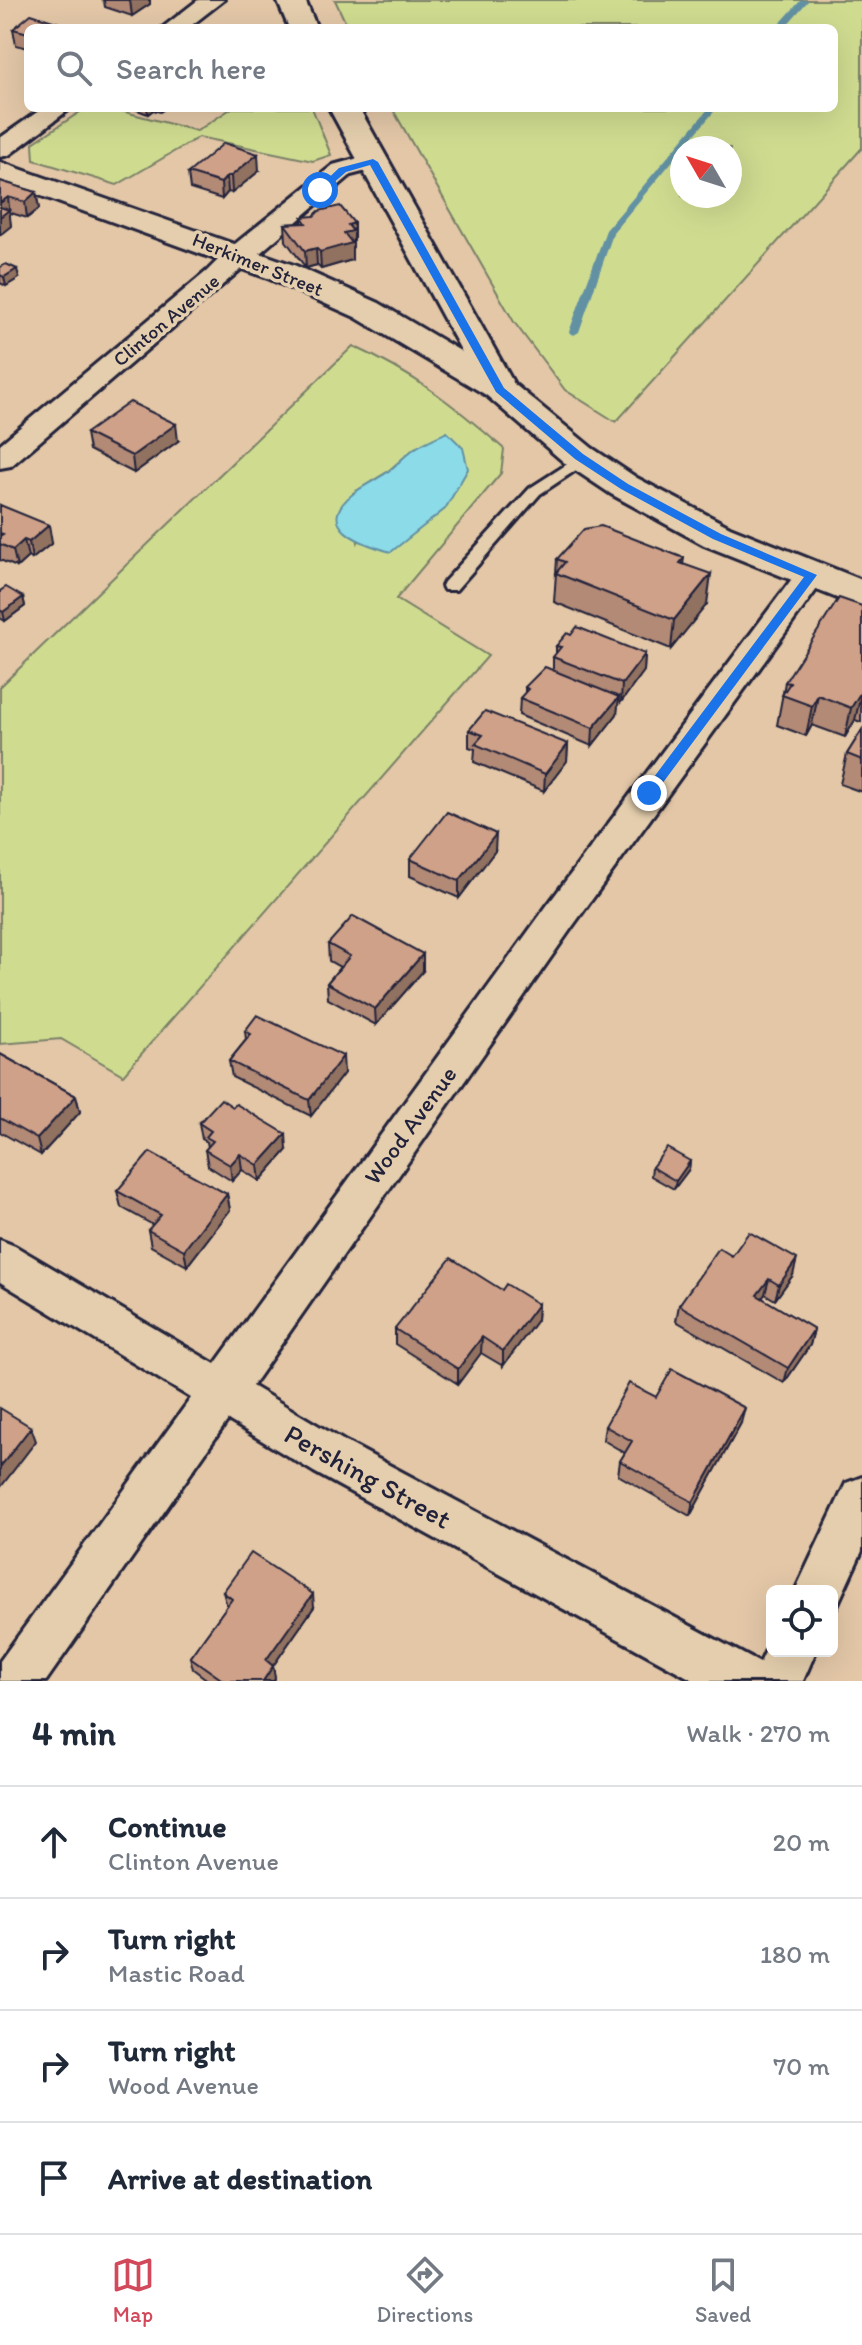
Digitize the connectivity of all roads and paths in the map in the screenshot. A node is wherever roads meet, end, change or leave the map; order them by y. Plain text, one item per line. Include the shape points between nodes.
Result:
1 (213, 0) edge
2 (291, 0) edge
3 (179, 24) edge
4 (301, 24) edge
5 (53, 112) edge
6 (346, 112) edge
7 (0, 150) edge
8 (373, 162) junction
9 (0, 171) edge
10 (239, 254) junction
11 (500, 390) junction
12 (0, 459) edge
13 (583, 459) junction
14 (811, 575) junction
15 (450, 586) dead end
16 (862, 595) edge
17 (0, 1259) edge
18 (223, 1393) junction
19 (862, 1499) edge
20 (822, 1585) edge
21 (788, 1657) edge
22 (16, 1681) edge
23 (744, 1681) edge
24 (777, 1681) edge

1 - 3 street
2 - 4 main road
5 - 7 street
6 - 8 main road
8 - 10 street, Clinton Avenue via 342,170
8 - 11 main road
9 - 10 main road, Herkimer Street
10 - 11 main road, Herkimer Street via 367,310
10 - 12 street, Clinton Avenue
11 - 13 main road
13 - 14 main road via 717,536
13 - 15 lane via 535,491
14 - 16 main road
14 - 18 street, Wood Avenue via 366,1186
17 - 18 street, Pershing Street
18 - 22 street, Wood Avenue
18 - 23 street, Pershing Street via 330,1457
19 - 20 street
21 - 24 street

